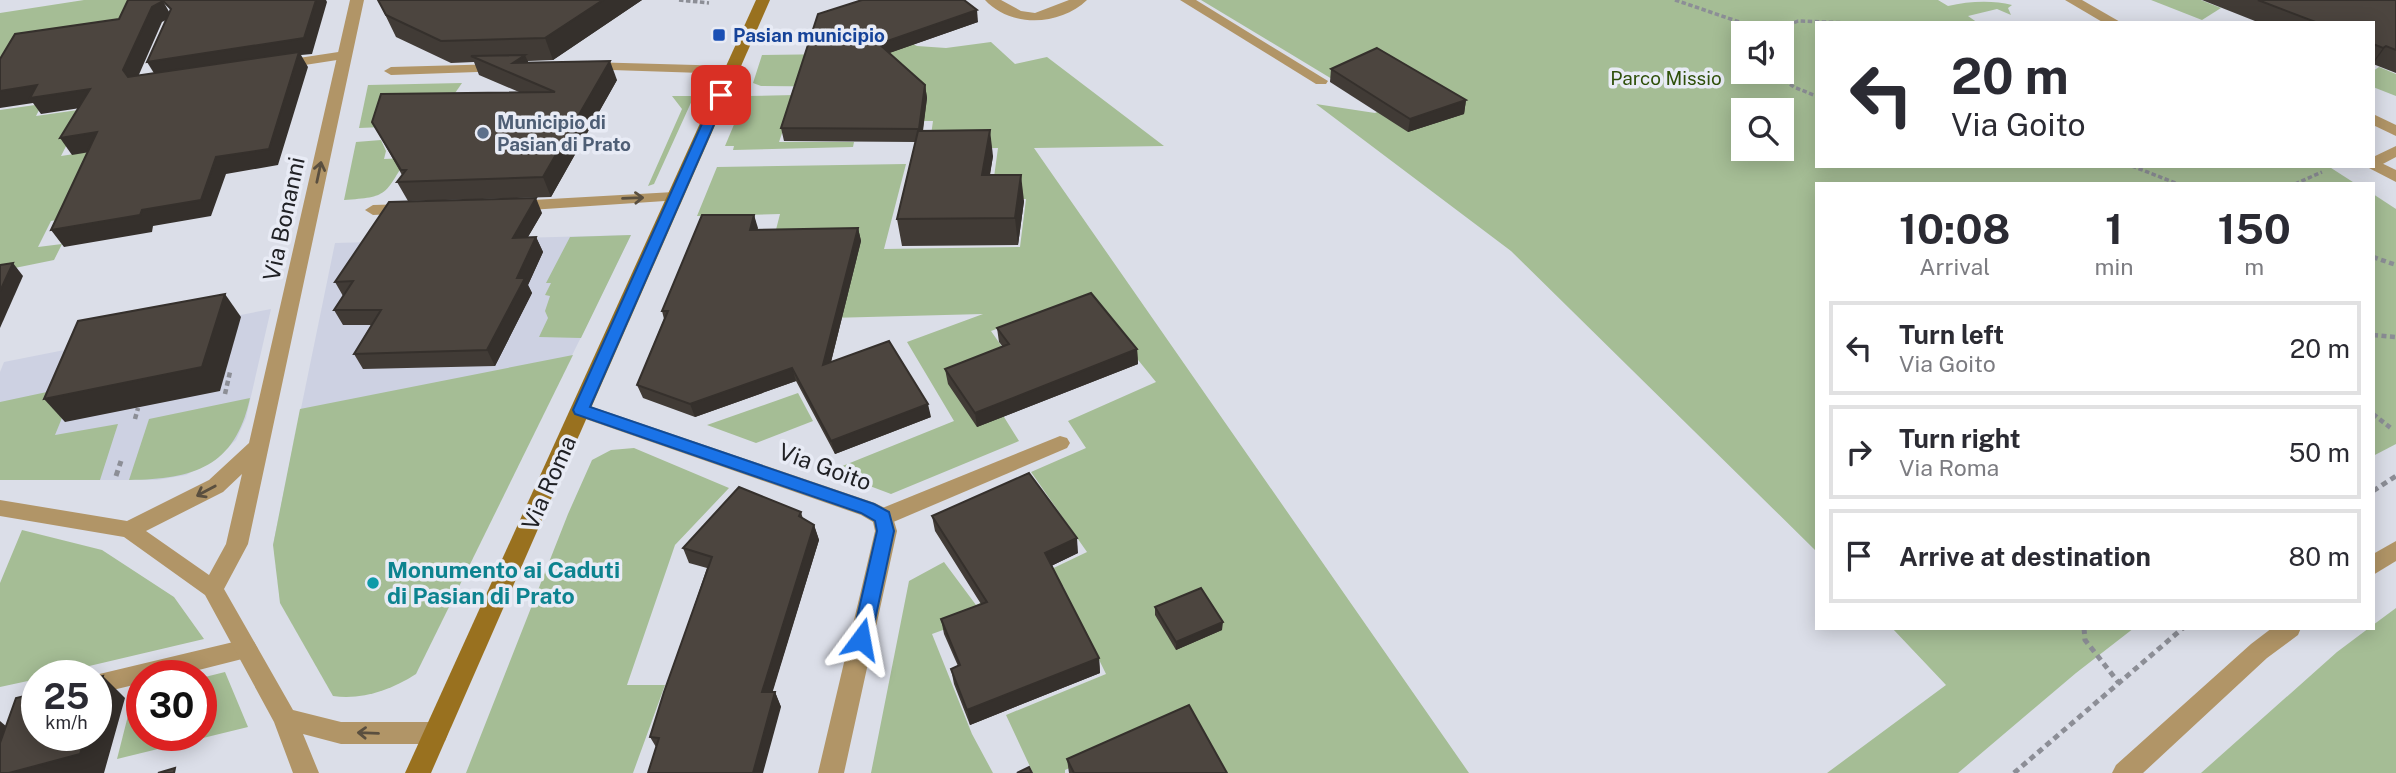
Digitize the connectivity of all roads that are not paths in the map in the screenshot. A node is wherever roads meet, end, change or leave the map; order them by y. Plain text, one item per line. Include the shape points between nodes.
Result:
1 (357, 0) edge
2 (763, 0) edge
3 (992, 0) edge
4 (1080, 0) edge
5 (1187, 0) edge
6 (2072, 0) edge
7 (2111, 21) edge
8 (345, 55) junction
9 (570, 66) edge
10 (261, 68) edge
11 (515, 68) edge
12 (732, 70) junction
13 (391, 71) dead end
14 (1321, 81) dead end
15 (2375, 120) edge
16 (2396, 131) edge
17 (2396, 150) edge
18 (2375, 162) edge
19 (2375, 164) edge
20 (2396, 177) edge
21 (674, 197) junction
22 (501, 206) edge
23 (424, 208) edge
24 (373, 210) dead end
25 (581, 410) junction
26 (1060, 443) dead end
27 (258, 447) junction
28 (0, 508) edge
29 (883, 517) junction
30 (129, 530) junction
31 (2396, 550) edge
32 (2375, 565) edge
33 (213, 589) junction
34 (2287, 630) edge
35 (246, 649) junction
36 (112, 680) edge
37 (285, 719) junction
38 (436, 733) junction
39 (306, 773) edge
40 (418, 773) edge
41 (831, 773) edge
42 (2125, 773) edge

1 - 8 street, Via Bonanni
2 - 12 main road, Via Roma
3 - 4 street via 1013,16 1029,18
5 - 14 street
6 - 7 street
8 - 10 street
27 -> 8 street, Via Bonanni
9 - 12 street
11 - 13 street
12 - 21 main road, Via Roma
15 - 16 street
17 - 18 street
19 - 20 street
22 -> 21 street
21 - 25 main road, Via Roma
23 - 24 street
25 - 29 street, Via Goito
25 - 38 main road, Via Roma
26 - 29 street
27 -> 30 street via 216,486
27 - 33 street, Via Bonanni via 237,544
28 - 30 street
29 - 41 street, Via Goito via 886,531
30 - 33 street
31 - 32 street
33 - 35 street
34 - 42 street
35 - 36 street
35 - 37 street
38 -> 37 street via 341,733
37 - 39 street
38 - 40 main road, Via Roma

